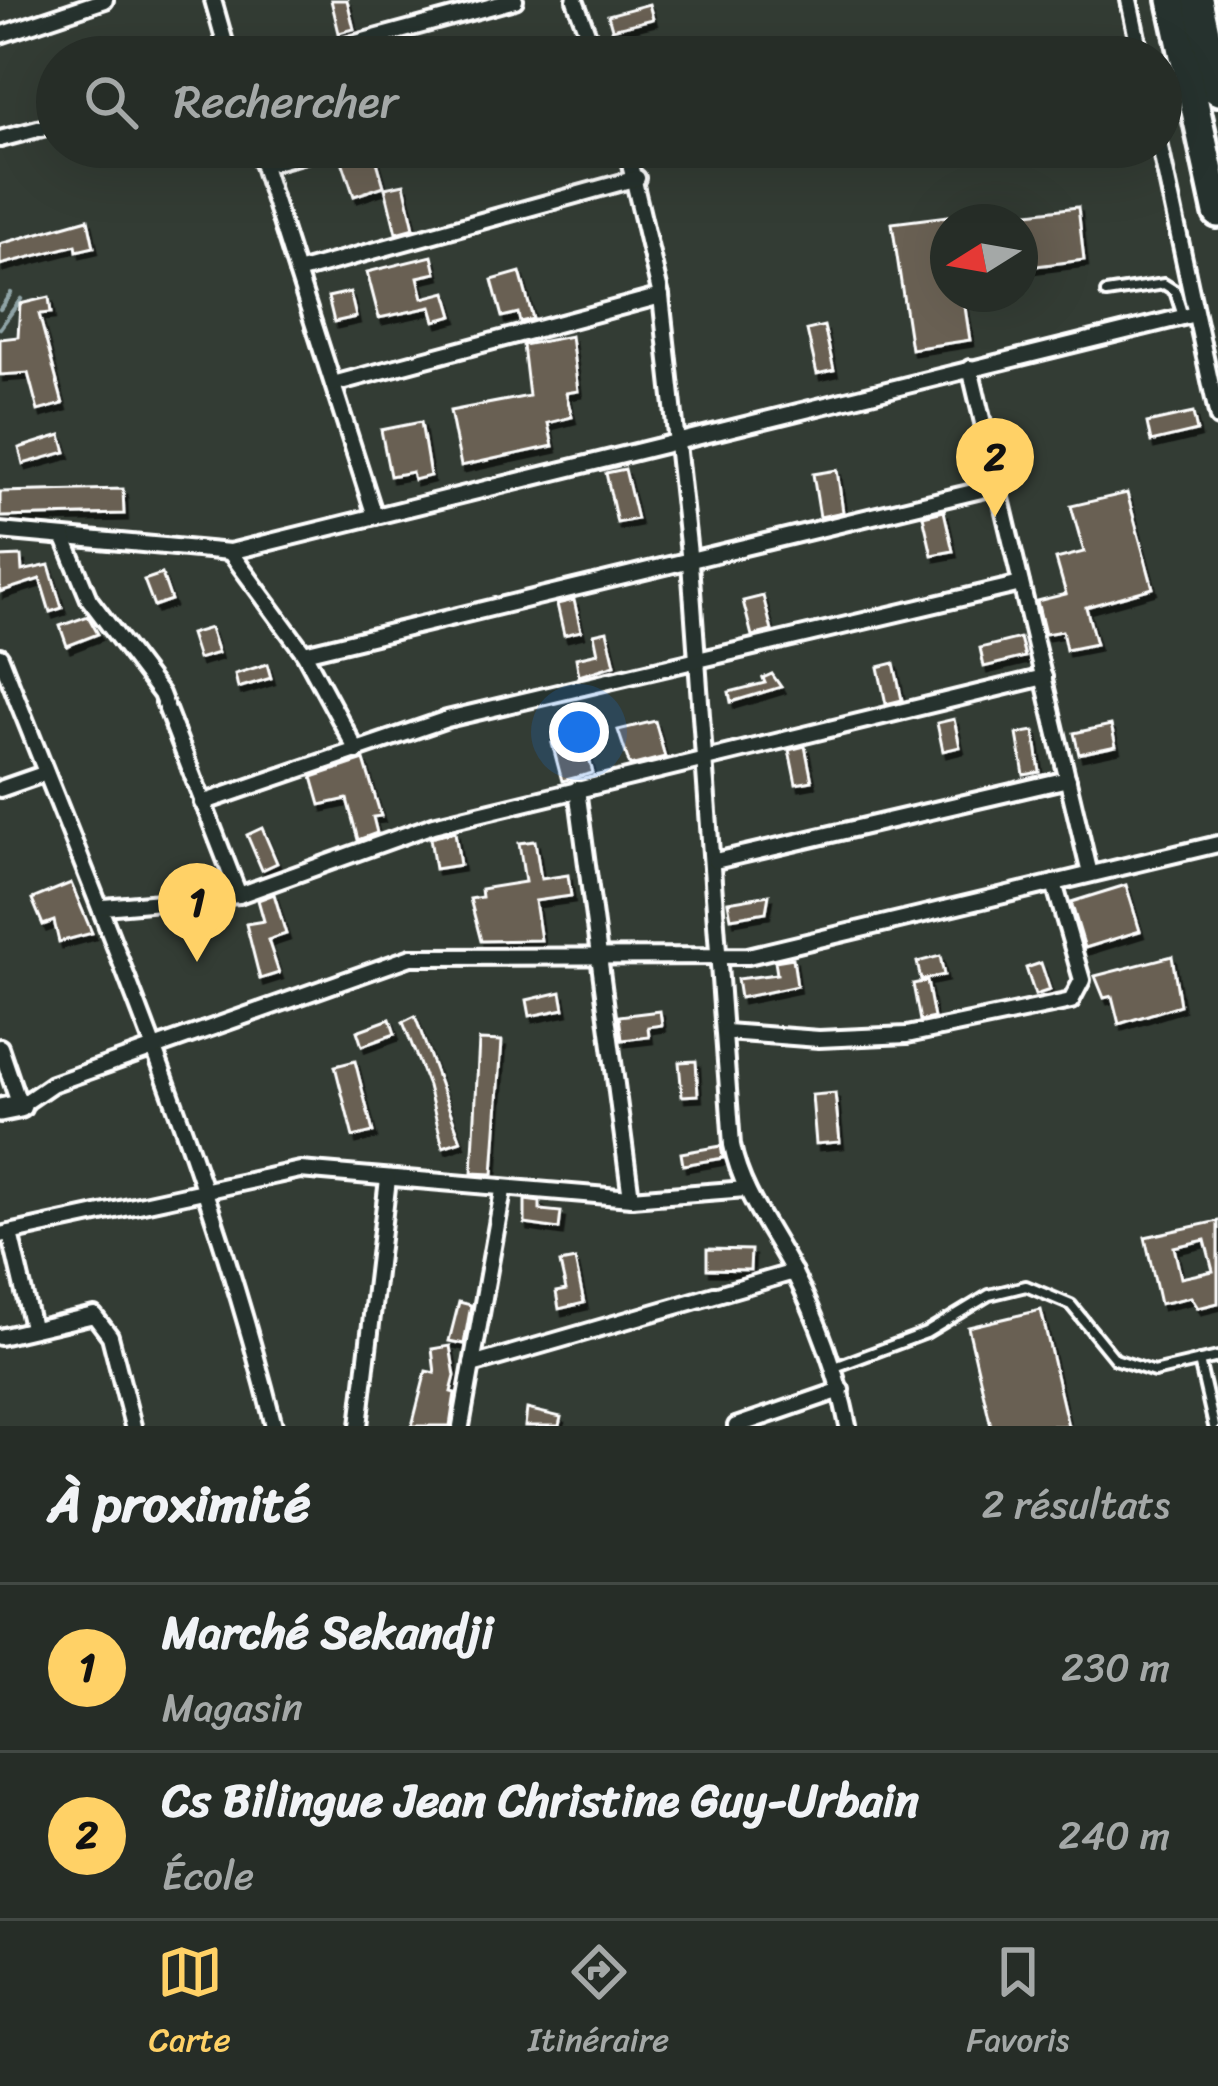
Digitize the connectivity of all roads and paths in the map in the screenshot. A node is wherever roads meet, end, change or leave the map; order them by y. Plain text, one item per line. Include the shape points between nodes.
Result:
1 (105, 0) edge
2 (213, 0) edge
3 (515, 0) edge
4 (575, 0) edge
5 (1129, 0) edge
6 (1172, 0) edge
7 (1198, 0) edge
8 (0, 35) edge
9 (223, 36) edge
10 (382, 36) edge
11 (588, 36) edge
12 (1137, 36) edge
13 (1180, 36) edge
14 (1182, 46) edge
15 (1218, 91) edge
16 (36, 130) edge
17 (0, 139) edge
18 (264, 168) edge
19 (633, 168) edge
20 (1164, 168) edge
21 (637, 178) junction
22 (1218, 213) edge
23 (297, 272) junction
24 (1106, 293) dead end
25 (661, 296) junction
26 (1189, 316) junction
27 (970, 368) junction
28 (333, 384) junction
29 (1218, 418) edge
30 (675, 439) junction
31 (998, 486) junction
32 (375, 516) junction
33 (0, 531) edge
34 (64, 538) junction
35 (230, 552) junction
36 (690, 563) junction
37 (1021, 584) junction
38 (304, 653) junction
39 (0, 656) edge
40 (697, 664) junction
41 (1044, 677) junction
42 (357, 752) junction
43 (706, 761) junction
44 (46, 773) junction
45 (1068, 779) junction
46 (0, 789) edge
47 (577, 789) junction
48 (202, 803) junction
49 (1218, 844) edge
50 (716, 861) junction
51 (1090, 874) junction
52 (1054, 883) junction
53 (239, 895) junction
54 (104, 907) junction
55 (602, 955) junction
56 (722, 958) junction
57 (726, 1032) junction
58 (0, 1047) edge
59 (158, 1050) junction
60 (10, 1108) edge
61 (388, 1179) junction
62 (205, 1188) junction
63 (746, 1189) junction
64 (502, 1191) junction
65 (631, 1198) junction
66 (5, 1234) edge
67 (794, 1272) junction
68 (32, 1327) junction
69 (0, 1337) edge
70 (1218, 1357) edge
71 (1199, 1361) junction
72 (472, 1365) junction
73 (833, 1368) junction
74 (841, 1390) junction
75 (133, 1426) edge
76 (274, 1426) edge
77 (359, 1426) edge
78 (461, 1426) edge
79 (736, 1426) edge
80 (848, 1426) edge
81 (1214, 1426) edge

1 - 8 street
2 - 9 street
3 - 10 street
4 - 11 street
5 - 12 street
6 - 13 highway
7 - 15 highway
14 - 22 highway
16 - 17 street
18 - 23 street
19 - 21 street
20 - 26 street
21 - 23 street
21 - 25 street
23 - 28 street
24 - 26 lane via 1164,284
25 - 28 street
25 - 30 street
26 - 27 street
26 - 29 street
27 - 30 street
27 - 31 street
28 - 32 street
30 - 32 street
30 - 36 street
31 - 36 street
31 - 37 street
32 - 35 street
33 - 34 street
34 - 35 street
34 - 48 street via 89,599 161,694
35 - 38 street
36 - 38 street
36 - 40 street
37 - 40 street
37 - 41 street
38 - 42 street
39 - 44 street
40 - 42 street via 447,718
40 - 43 street
41 - 43 street
41 - 45 street
42 - 48 street
43 - 47 street
43 - 50 street
44 - 46 street
44 - 54 street
45 - 50 street
45 - 51 street
47 - 53 street via 433,825
47 - 55 street
48 - 53 street
49 - 51 street
50 - 56 street
51 - 52 street
52 - 56 street
52 - 57 street via 1082,980 1071,1000 908,1035
53 - 54 street
54 - 59 street
55 - 56 street
55 - 59 street via 411,957
55 - 65 street
56 - 57 street
57 - 63 street via 732,1145
58 - 60 street
59 - 60 street via 52,1084
59 - 62 street
61 - 62 street via 300,1170
61 - 64 street
61 - 77 street
62 - 66 street
62 - 76 street
63 - 65 street
63 - 67 street
64 - 65 street
64 - 72 street
66 - 68 street
67 - 72 street
67 - 73 street
68 - 69 street
68 - 75 street via 84,1314 103,1323
70 - 71 lane
71 - 73 lane via 1154,1372 1115,1359 1071,1305 1026,1286 989,1295 926,1334
71 - 81 lane
72 - 78 street
73 - 74 street
74 - 79 street
74 - 80 street

